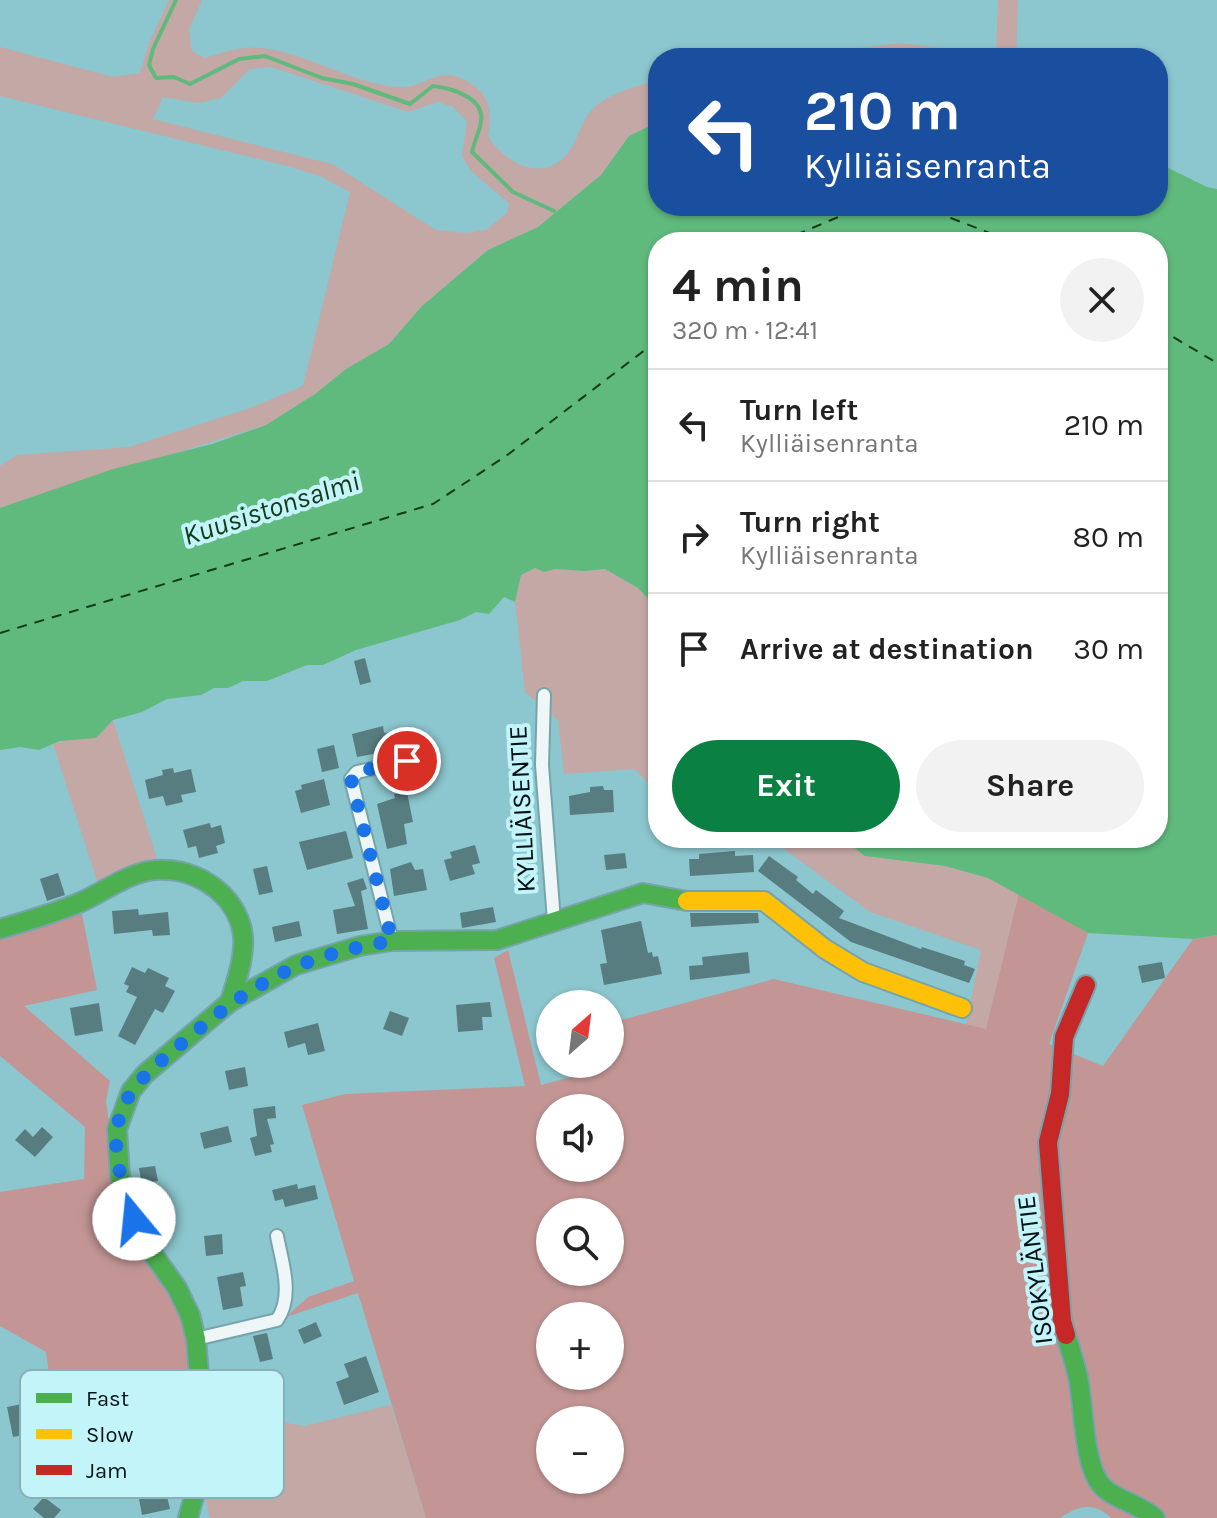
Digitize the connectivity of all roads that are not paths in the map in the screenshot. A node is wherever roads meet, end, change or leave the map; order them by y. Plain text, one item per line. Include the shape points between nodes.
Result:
1 (544, 695) dead end
2 (407, 761) dead end
3 (554, 921) junction
4 (0, 929) edge
5 (392, 941) junction
6 (1086, 985) dead end
7 (230, 1002) junction
8 (962, 1008) dead end
9 (277, 1236) dead end
10 (196, 1339) junction
11 (199, 1370) edge
12 (194, 1498) edge
13 (188, 1518) edge
14 (1155, 1518) edge

1 - 3 street, KYLLIÄISENTIE via 542,765
2 - 5 street via 357,772 351,779
3 - 5 street, KYLLIÄISENTIE via 497,940
3 - 8 street, KYLLIÄISENTIE via 643,893 698,902 764,901 846,963
4 - 7 street via 68,907 133,876 174,869 215,888 240,920 243,937
5 - 7 street, KYLLIÄISENTIE via 296,965
6 - 14 street, ISOKYLÄNTIE via 1064,1037 1060,1094 1048,1142 1062,1321 1097,1478 1103,1488
7 - 10 street, KYLLIÄISENTIE via 145,1074 131,1091 117,1129 120,1176 134,1219 177,1288
9 - 10 street via 287,1296 277,1320
10 - 11 street, KYLLIÄISENTIE
12 - 13 street, KYLLIÄISENTIE

